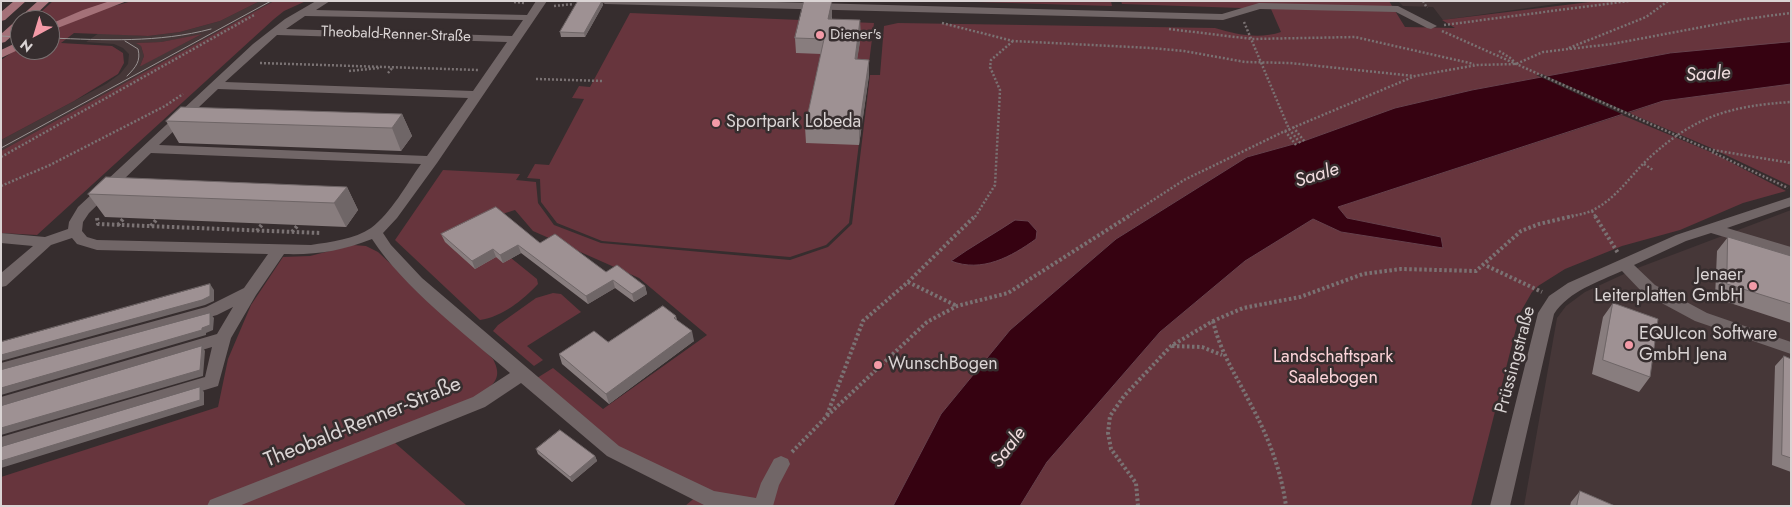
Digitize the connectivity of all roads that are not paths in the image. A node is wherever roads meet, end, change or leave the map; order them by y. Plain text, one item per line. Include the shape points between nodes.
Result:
1 (21, 1) edge
2 (45, 1) edge
3 (122, 1) edge
4 (325, 1) edge
5 (605, 1) edge
6 (547, 4) edge
7 (1394, 7) edge
8 (35, 10) edge
9 (300, 13) junction
10 (523, 17) dead end
11 (1, 18) edge
12 (60, 24) edge
13 (1430, 26) road end
14 (276, 32) junction
15 (515, 39) junction
16 (215, 85) junction
17 (478, 95) junction
18 (148, 149) junction
19 (432, 160) junction
20 (1791, 201) edge
21 (1711, 228) junction
22 (75, 232) junction
23 (375, 232) junction
24 (1, 238) edge
25 (46, 242) junction
26 (279, 250) junction
27 (1791, 252) edge
28 (1624, 264) junction
29 (1, 282) edge
30 (250, 292) junction
31 (223, 338) junction
32 (1791, 348) edge
33 (1, 369) edge
34 (522, 374) junction
35 (1, 404) edge
36 (1, 445) edge
37 (781, 464) road end
38 (217, 506) edge
39 (754, 506) edge
40 (763, 506) edge
41 (1500, 506) edge

1 - 11 main road
2 - 8 main road
3 - 12 main road
4 - 9 street, Theobald-Renner-Straße
5 - 7 street via 1223,17 1259,6
6 - 15 street
7 - 13 street
9 - 10 street
9 - 14 street, Theobald-Renner-Straße
14 - 15 street, Theobald-Renner-Straße
14 - 16 street, Theobald-Renner-Straße
15 - 17 street
16 - 17 street
16 - 18 street, Theobald-Renner-Straße
17 - 19 street
18 - 19 street
18 - 22 street, Theobald-Renner-Straße via 83,210
19 - 23 street via 392,215
20 - 21 street, Prüssingstraße
21 - 27 street
21 - 28 street, Prüssingstraße
22 - 25 street
22 - 26 street via 82,241 97,246
23 - 26 street via 344,244 312,250
23 - 34 street via 386,249 417,282
24 - 25 street
25 - 29 street
26 - 30 street
28 - 32 street via 1649,289 1700,317
28 - 41 street, Prüssingstraße via 1574,286 1555,300 1546,313
30 - 31 street
30 - 33 street via 211,311
31 - 35 street
31 - 36 street via 212,381
34 - 38 street, Theobald-Renner-Straße via 478,402
34 - 39 street via 613,451 710,499
37 - 40 street

